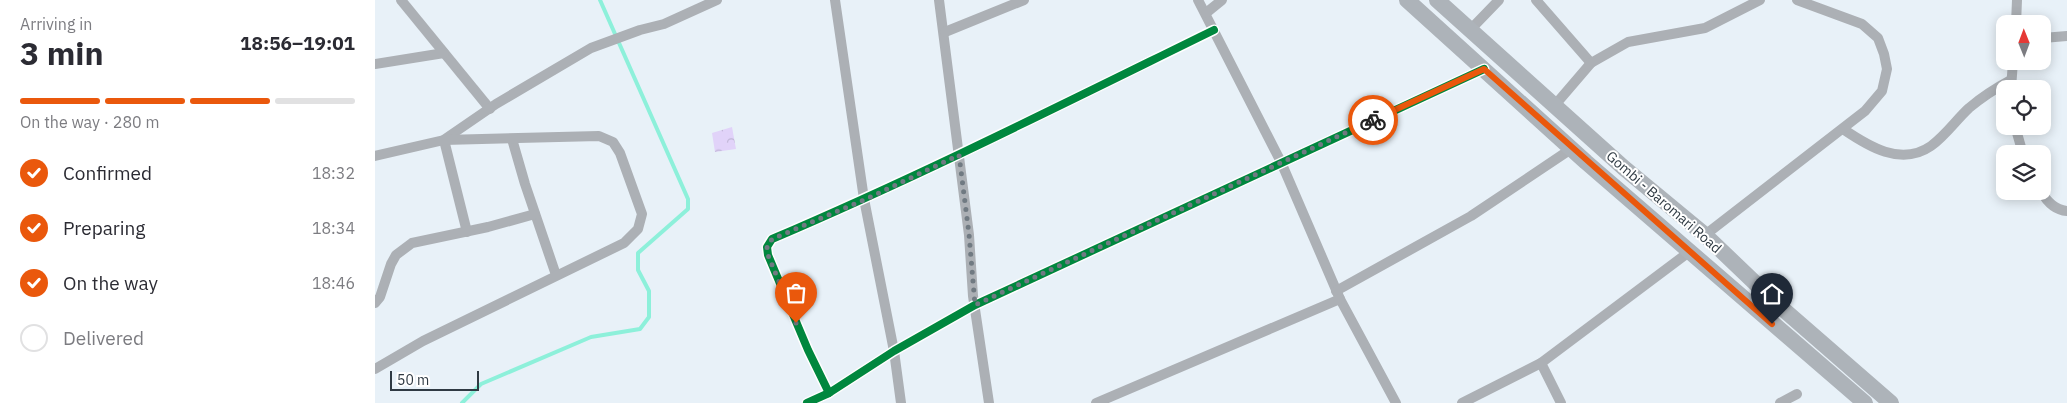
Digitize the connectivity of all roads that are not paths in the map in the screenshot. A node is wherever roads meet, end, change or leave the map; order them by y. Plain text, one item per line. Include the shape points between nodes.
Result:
1 (401, 0) edge
2 (717, 0) edge
3 (835, 0) edge
4 (939, 0) edge
5 (1024, 0) edge
6 (1198, 0) edge
7 (1222, 0) edge
8 (1407, 0) edge
9 (1437, 0) edge
10 (1499, 0) edge
11 (1536, 0) edge
12 (1760, 0) edge
13 (1797, 0) edge
14 (2017, 0) edge
15 (1206, 13) junction
16 (2016, 15) edge
17 (1471, 29) junction
18 (1213, 30) junction
19 (945, 32) junction
20 (2067, 36) edge
21 (2051, 37) edge
22 (444, 53) junction
23 (1591, 62) junction
24 (375, 64) edge
25 (1484, 69) junction
26 (1996, 93) edge
27 (1555, 105) junction
28 (490, 109) junction
29 (1843, 129) junction
30 (512, 139) junction
31 (444, 140) junction
32 (1571, 149) junction
33 (1604, 150) junction
34 (959, 155) junction
35 (375, 156) edge
36 (1281, 162) junction
37 (1586, 162) junction
38 (864, 200) junction
39 (2046, 200) edge
40 (2067, 211) edge
41 (535, 214) junction
42 (467, 232) junction
43 (1705, 236) junction
44 (1689, 252) junction
45 (556, 275) junction
46 (1338, 295) junction
47 (375, 303) edge
48 (975, 305) junction
49 (893, 351) junction
50 (1541, 363) junction
51 (375, 370) edge
52 (829, 393) junction
53 (1797, 394) dead end
54 (807, 403) edge
55 (901, 403) edge
56 (989, 403) edge
57 (1096, 403) edge
58 (1396, 403) edge
59 (1462, 403) edge
60 (1561, 403) edge
61 (1780, 403) edge
62 (1865, 403) edge
63 (1891, 403) edge

1 - 22 street
2 - 28 street via 664,24 591,48
3 - 38 street
4 - 19 street
5 - 19 street
6 - 15 street
7 - 15 street
8 - 25 main road, Gombi - Baromari Road
9 - 17 main road, Gombi - Baromari Road
10 - 17 street
11 - 23 street
12 - 23 street via 1705,28 1628,42
13 - 29 street via 1862,24 1878,38 1884,54 1887,69 1882,91
14 - 16 street
15 - 18 street
17 - 27 main road, Gombi - Baromari Road
18 - 34 street
18 - 36 street
19 - 34 street
20 - 21 street
22 - 24 street
22 - 28 street
23 - 27 street
25 - 32 main road, Gombi - Baromari Road
25 - 36 street
26 - 29 street via 1969,108 1929,147 1911,153 1893,155 1861,142
27 - 33 main road, Gombi - Baromari Road
28 - 31 street
29 - 43 street
30 - 31 street
30 - 41 street
30 - 45 street via 599,136 613,142 642,214 637,229 624,243
31 - 35 street
31 - 42 street
32 - 37 main road, Gombi - Baromari Road
32 - 46 street via 1471,216
33 - 37 main road
33 - 43 main road, Gombi - Baromari Road
34 - 38 street
34 - 48 street
36 - 46 street
36 - 48 street
37 - 44 main road, Gombi - Baromari Road
38 - 49 street
38 - 52 street via 772,239 767,247 790,310
39 - 40 street via 2059,210
41 - 42 street
41 - 45 street
42 - 47 street via 413,243 397,255
43 - 63 main road, Gombi - Baromari Road
44 - 50 street
44 - 62 main road, Gombi - Baromari Road
45 - 51 street via 423,341
46 - 57 street
46 - 58 street
48 - 49 street
48 - 56 street
49 - 52 street
49 - 55 street
50 - 59 street
50 - 60 street
52 - 54 street
53 - 61 street

